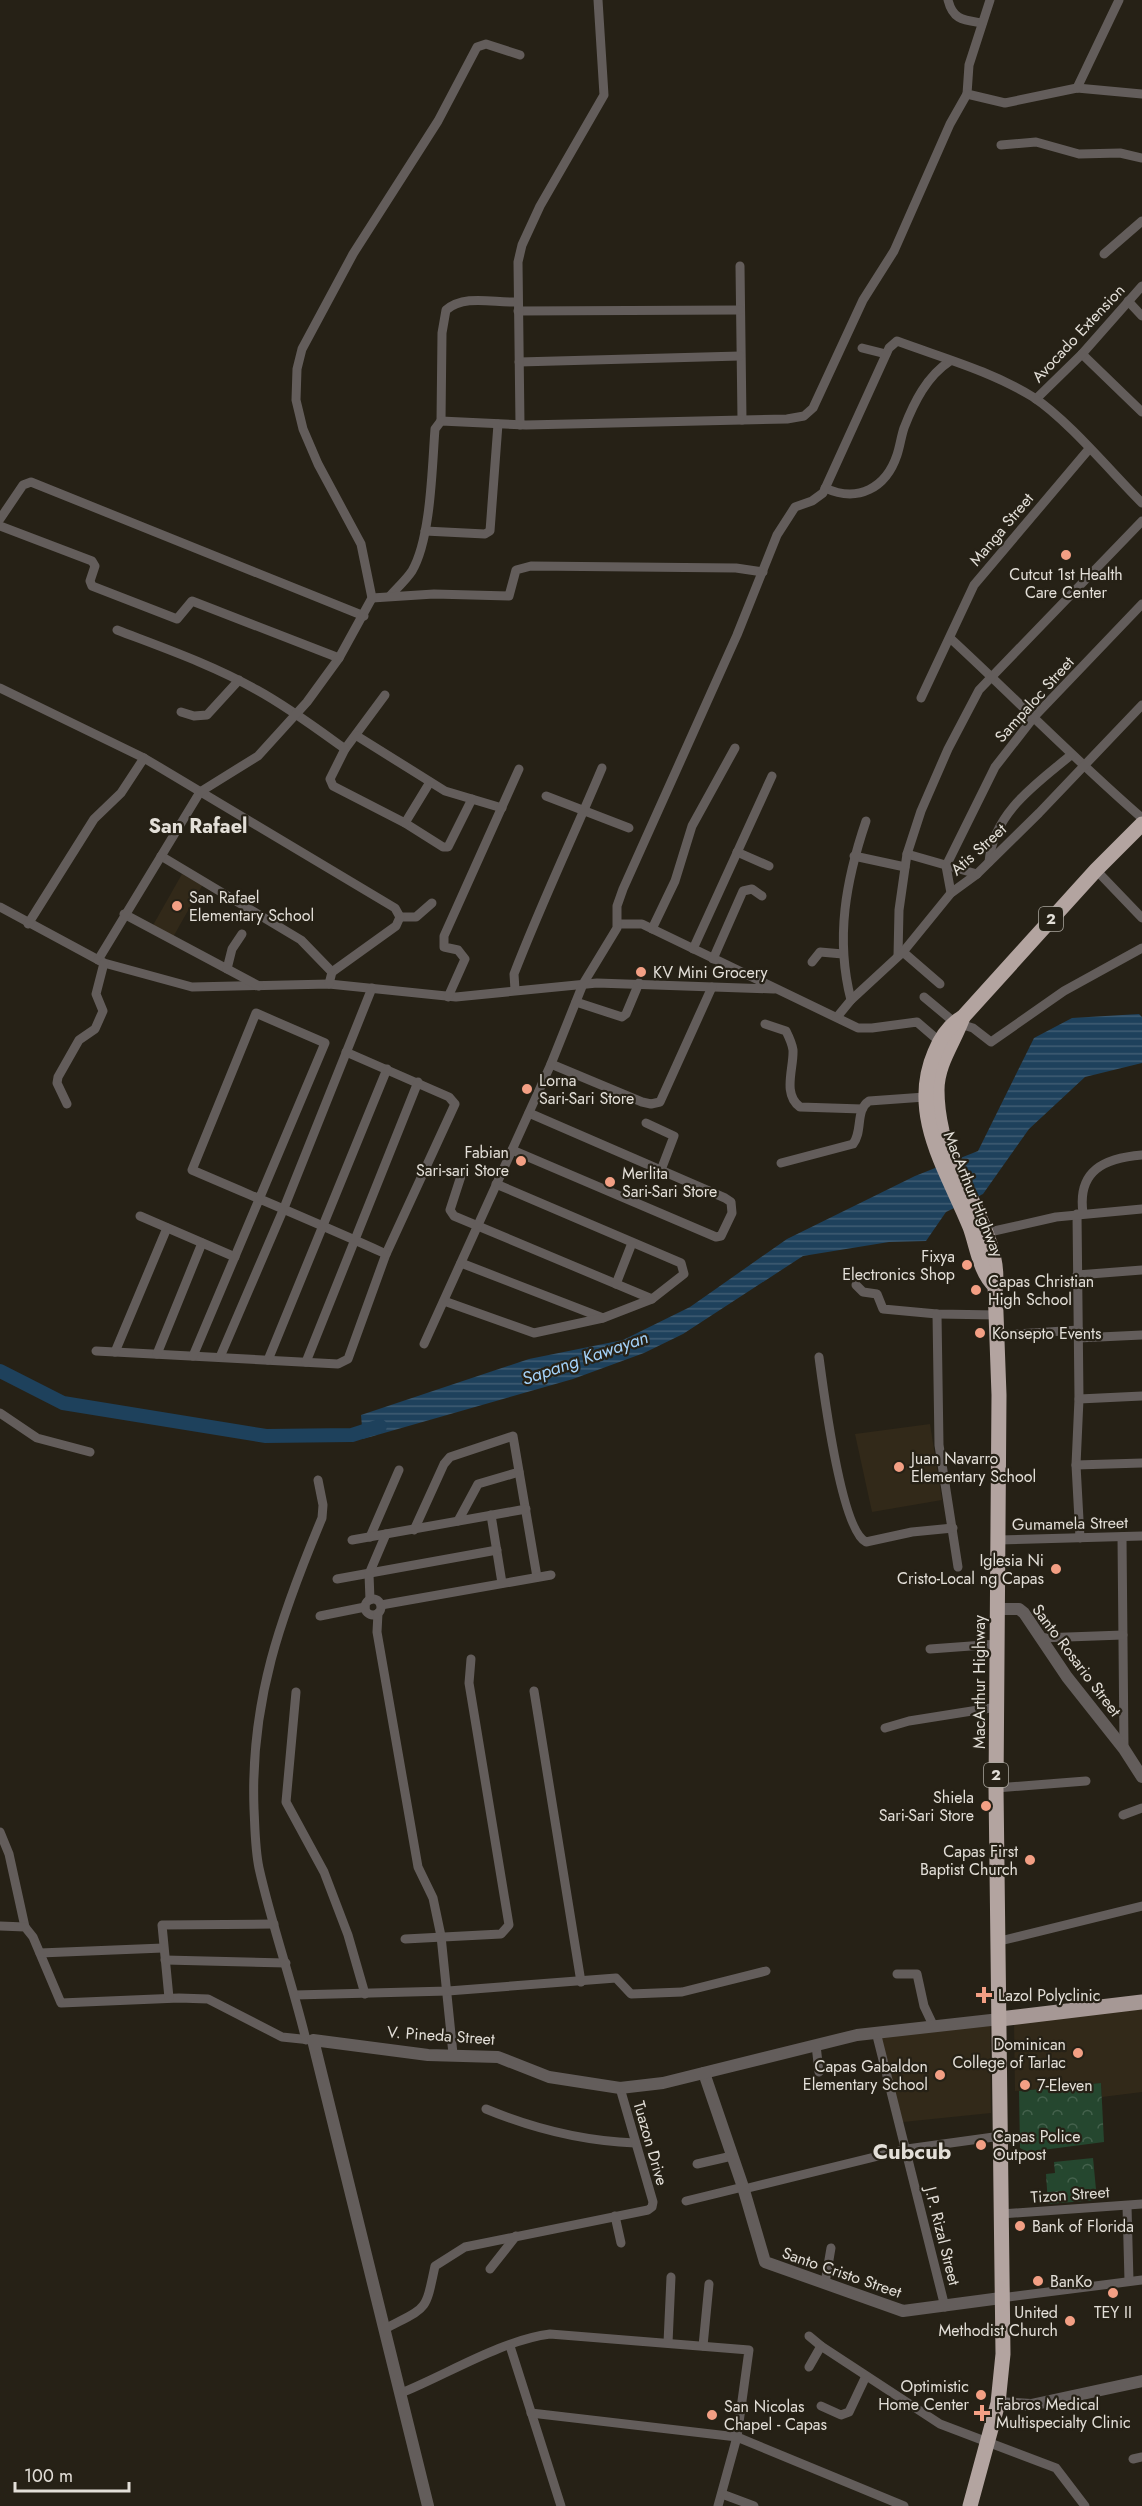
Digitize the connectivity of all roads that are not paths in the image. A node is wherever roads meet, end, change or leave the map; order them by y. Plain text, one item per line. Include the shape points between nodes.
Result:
1 (598, 0) edge
2 (948, 0) edge
3 (990, 0) edge
4 (1119, 0) edge
5 (982, 23) junction
6 (520, 55) dead end
7 (1077, 88) junction
8 (967, 94) junction
9 (1142, 94) edge
10 (1001, 145) dead end
11 (1142, 158) edge
12 (1142, 221) edge
13 (1104, 254) dead end
14 (740, 266) dead end
15 (1142, 286) edge
16 (1128, 301) junction
17 (518, 307) junction
18 (740, 310) junction
19 (1142, 316) edge
20 (862, 348) dead end
21 (886, 354) junction
22 (1082, 354) junction
23 (740, 356) junction
24 (938, 357) junction
25 (950, 361) junction
26 (519, 362) junction
27 (936, 371) junction
28 (1036, 399) junction
29 (1142, 412) edge
30 (742, 420) junction
31 (441, 421) junction
32 (498, 423) junction
33 (520, 425) junction
34 (1089, 449) junction
35 (825, 488) junction
36 (1142, 503) edge
37 (0, 519) edge
38 (1142, 521) edge
39 (0, 526) edge
40 (424, 531) junction
41 (763, 572) junction
42 (390, 596) junction
43 (372, 598) junction
44 (1142, 604) edge
45 (364, 616) junction
46 (117, 630) dead end
47 (950, 638) junction
48 (339, 658) junction
49 (993, 676) junction
50 (239, 680) junction
51 (0, 688) edge
52 (386, 695) dead end
53 (921, 698) dead end
54 (1142, 705) edge
55 (181, 712) dead end
56 (297, 714) junction
57 (1034, 717) junction
58 (357, 736) junction
59 (735, 748) dead end
60 (345, 749) junction
61 (1071, 755) junction
62 (144, 758) junction
63 (1082, 766) junction
64 (602, 768) dead end
65 (519, 769) dead end
66 (772, 776) dead end
67 (430, 782) junction
68 (200, 792) junction
69 (546, 796) dead end
70 (472, 799) junction
71 (502, 808) junction
72 (584, 811) junction
73 (1142, 818) edge
74 (866, 821) dead end
75 (405, 824) junction
76 (1142, 824) edge
77 (628, 828) dead end
78 (737, 852) junction
79 (907, 854) junction
80 (161, 856) junction
81 (854, 856) junction
82 (989, 862) junction
83 (769, 866) dead end
84 (905, 867) junction
85 (946, 867) junction
86 (1096, 870) junction
87 (977, 874) junction
88 (951, 893) junction
89 (762, 896) dead end
90 (432, 903) dead end
91 (0, 907) edge
92 (124, 914) junction
93 (400, 917) junction
94 (1142, 918) edge
95 (28, 924) junction
96 (618, 924) junction
97 (652, 929) junction
98 (242, 934) dead end
99 (1142, 948) edge
100 (693, 949) junction
101 (843, 954) junction
102 (901, 954) junction
103 (713, 959) junction
104 (101, 962) junction
105 (812, 962) dead end
106 (227, 969) junction
107 (332, 972) junction
108 (639, 983) junction
109 (328, 984) junction
110 (583, 984) junction
111 (940, 984) dead end
112 (260, 987) junction
113 (712, 987) junction
114 (372, 988) junction
115 (774, 989) junction
116 (515, 990) junction
117 (448, 997) junction
118 (924, 997) dead end
119 (851, 1000) junction
120 (576, 1002) junction
121 (837, 1017) junction
122 (959, 1021) junction
123 (765, 1024) dead end
124 (939, 1041) junction
125 (346, 1052) junction
126 (551, 1064) junction
127 (387, 1069) junction
128 (418, 1082) junction
129 (924, 1097) junction
130 (67, 1104) dead end
131 (862, 1108) junction
132 (529, 1113) junction
133 (646, 1123) dead end
134 (936, 1135) junction
135 (512, 1150) junction
136 (1142, 1155) edge
137 (782, 1162) dead end
138 (661, 1170) junction
139 (462, 1173) dead end
140 (496, 1184) junction
141 (260, 1199) junction
142 (284, 1208) junction
143 (1142, 1209) edge
144 (1080, 1213) junction
145 (140, 1216) dead end
146 (477, 1225) junction
147 (323, 1226) junction
148 (167, 1228) junction
149 (979, 1229) junction
150 (354, 1240) junction
151 (202, 1243) junction
152 (632, 1243) junction
153 (386, 1254) junction
154 (235, 1257) junction
155 (461, 1263) junction
156 (1142, 1270) edge
157 (1077, 1275) junction
158 (616, 1284) junction
159 (856, 1285) dead end
160 (652, 1299) junction
161 (444, 1301) junction
162 (937, 1314) junction
163 (998, 1315) junction
164 (603, 1318) junction
165 (1078, 1334) junction
166 (999, 1335) junction
167 (1142, 1335) edge
168 (424, 1344) dead end
169 (96, 1351) dead end
170 (114, 1352) junction
171 (157, 1354) junction
172 (193, 1356) junction
173 (220, 1357) junction
174 (819, 1357) dead end
175 (268, 1359) junction
176 (306, 1362) junction
177 (1142, 1396) edge
178 (1079, 1399) junction
179 (0, 1413) edge
180 (90, 1452) dead end
181 (1142, 1463) edge
182 (1076, 1465) junction
183 (399, 1470) dead end
184 (519, 1472) junction
185 (318, 1480) dead end
186 (526, 1509) junction
187 (491, 1515) junction
188 (458, 1521) junction
189 (953, 1528) junction
190 (414, 1530) junction
191 (386, 1534) junction
192 (1142, 1536) edge
193 (370, 1537) junction
194 (1122, 1537) junction
195 (1080, 1538) junction
196 (352, 1540) dead end
197 (998, 1540) junction
198 (497, 1550) junction
199 (958, 1567) dead end
200 (369, 1574) junction
201 (551, 1575) dead end
202 (537, 1577) junction
203 (337, 1579) dead end
204 (502, 1583) junction
205 (373, 1608) junction
206 (998, 1609) junction
207 (320, 1616) dead end
208 (1123, 1635) junction
209 (1040, 1638) junction
210 (998, 1644) junction
211 (930, 1649) dead end
212 (471, 1659) dead end
213 (534, 1690) dead end
214 (296, 1692) dead end
215 (997, 1707) junction
216 (885, 1728) dead end
217 (1124, 1749) junction
218 (1142, 1777) edge
219 (1086, 1781) dead end
220 (996, 1788) junction
221 (1142, 1808) edge
222 (1123, 1815) dead end
223 (0, 1832) edge
224 (1142, 1906) edge
225 (274, 1924) junction
226 (0, 1926) edge
227 (26, 1927) junction
228 (441, 1936) junction
229 (405, 1939) dead end
230 (1000, 1941) junction
231 (163, 1948) junction
232 (40, 1953) junction
233 (165, 1960) junction
234 (286, 1963) junction
235 (766, 1971) dead end
236 (897, 1974) dead end
237 (581, 1982) junction
238 (448, 1991) junction
239 (365, 1994) junction
240 (295, 1995) junction
241 (169, 1998) junction
242 (1142, 2002) edge
243 (1000, 2019) junction
244 (933, 2025) junction
245 (876, 2032) junction
246 (309, 2040) junction
247 (816, 2045) junction
248 (453, 2054) junction
249 (819, 2072) dead end
250 (704, 2073) junction
251 (620, 2088) junction
252 (486, 2109) dead end
253 (1001, 2136) junction
254 (635, 2143) junction
255 (907, 2149) junction
256 (732, 2156) junction
257 (697, 2164) dead end
258 (743, 2188) junction
259 (686, 2201) dead end
260 (1142, 2204) edge
261 (1127, 2206) junction
262 (1001, 2214) junction
263 (615, 2216) junction
264 (516, 2236) junction
265 (621, 2243) dead end
266 (831, 2248) dead end
267 (490, 2269) dead end
268 (671, 2277) dead end
269 (1142, 2280) edge
270 (1130, 2281) junction
271 (825, 2283) junction
272 (708, 2284) dead end
273 (1001, 2298) junction
274 (945, 2307) junction
275 (386, 2329) junction
276 (809, 2336) dead end
277 (668, 2343) junction
278 (510, 2346) junction
279 (703, 2346) junction
280 (821, 2346) junction
281 (809, 2367) dead end
282 (866, 2376) junction
283 (1142, 2381) edge
284 (401, 2393) junction
285 (998, 2403) junction
286 (821, 2406) dead end
287 (531, 2413) junction
288 (737, 2437) junction
289 (988, 2443) junction
290 (722, 2494) junction
291 (428, 2506) edge
292 (561, 2506) edge
293 (718, 2506) edge
294 (754, 2506) edge
295 (903, 2506) edge
296 (970, 2506) edge
297 (1085, 2506) edge

1 - 17 street via 604,95 522,244
2 - 5 street via 958,19
3 - 5 street
4 - 7 street
5 - 8 street via 969,65
6 - 43 street via 486,44 477,47 438,121 358,246 302,349 295,384 303,429 362,544
7 - 8 street via 1005,103
7 - 9 street
8 - 30 street via 894,251 863,300 813,408 795,418
10 - 11 street via 1036,142 1079,154 1120,153
12 - 13 street
14 - 18 street
15 - 16 street, Avocado Extension
16 - 19 street
16 - 22 street, Avocado Extension
17 - 18 street
17 - 26 street
17 - 31 street via 469,299 446,310
18 - 23 street
20 - 21 street
21 - 24 street via 897,341
21 - 35 street
22 - 28 street, Avocado Extension
22 - 29 street
23 - 26 street
23 - 30 street
24 - 25 street
24 - 27 street
25 - 27 street
25 - 28 street via 995,377
26 - 33 street
27 - 35 street via 914,405 883,481 876,488 857,494
28 - 34 street
30 - 33 street
31 - 32 street
31 - 40 street via 435,429 430,505
32 - 33 street
32 - 40 street via 490,531
34 - 36 street
34 - 47 street, Manga Street via 974,585
35 - 41 street via 819,497 792,510
37 - 45 street via 23,484 31,482
38 - 49 street
39 - 48 street via 92,561 92,586 177,619 192,600
40 - 42 street via 412,570
41 - 42 street via 726,568 531,566 516,570 509,596
41 - 96 street via 623,889 616,906
42 - 43 street
43 - 45 street
44 - 57 street, Sampaloc Street
45 - 48 street
46 - 50 street
47 - 49 street
47 - 53 street, Manga Street
48 - 56 street
49 - 57 street
49 - 79 street via 980,690 948,749
50 - 55 street via 207,715
50 - 56 street
51 - 62 street
52 - 58 street
54 - 63 street, Atis Street
56 - 60 street
56 - 68 street via 258,756
57 - 61 street
57 - 85 street, Sampaloc Street via 995,767
58 - 60 street
58 - 67 street
59 - 97 street via 692,826 675,881
60 - 75 street via 330,779 333,786
61 - 63 street
61 - 82 street via 1016,803 996,828
62 - 68 street
62 - 95 street via 121,793 94,819
63 - 73 street
63 - 82 street, Atis Street
64 - 72 street
65 - 71 street
66 - 78 street
67 - 70 street
67 - 75 street
68 - 80 street
68 - 93 street via 395,908
69 - 72 street
70 - 71 street
70 - 75 street via 448,847 439,846
71 - 117 street via 444,936 444,947 458,950 465,959
72 - 77 street
72 - 116 street via 514,974
74 - 81 street
76 - 86 highway, MacArthur Highway / 2
78 - 83 street
78 - 100 street
79 - 84 street
79 - 85 street
80 - 92 street
80 - 107 street via 301,940
81 - 84 street
81 - 101 street via 844,913
82 - 87 street, Atis Street
84 - 102 street
85 - 87 street
85 - 88 street
86 - 94 street
86 - 122 highway, MacArthur Highway / 2
87 - 88 street, Atis Street
88 - 102 street, Atis Street
89 - 103 street via 752,890 744,891
90 - 93 street via 416,917
91 - 95 street
92 - 104 street
92 - 106 street
93 - 107 street via 396,926
95 - 104 street
96 - 97 street via 642,924
96 - 110 street
97 - 100 street
98 - 106 street via 232,949
99 - 122 street via 1064,991 991,1042
100 - 103 street
101 - 105 street via 820,952
101 - 119 street
102 - 111 street
102 - 119 street, Atis Street
103 - 115 street
104 - 112 street via 192,987
104 - 130 street via 96,994 104,1011 95,1029 79,1040 58,1077
106 - 112 street
107 - 109 street
108 - 110 street
108 - 113 street
108 - 120 street via 622,1017
109 - 112 street
109 - 114 street
110 - 116 street
110 - 120 street
113 - 115 street
113 - 126 street via 660,1102 642,1102
114 - 117 street
114 - 125 street
115 - 121 street
116 - 117 street
118 - 122 street
119 - 121 street, Atis Street
120 - 126 street
121 - 124 street via 858,1028 917,1022
122 - 124 highway, MacArthur Highway / 2
122 - 134 highway, MacArthur Highway / 2 via 942,1062
123 - 131 street via 786,1031 790,1039 794,1103 800,1107
124 - 129 highway, MacArthur Highway / 2
125 - 127 street
125 - 142 street
126 - 132 street
127 - 128 street
127 - 147 street
128 - 150 street
128 - 153 street via 455,1104
129 - 131 street via 869,1101
129 - 134 highway, MacArthur Highway / 2
131 - 137 street via 853,1144
132 - 135 street
132 - 138 street
133 - 138 street via 674,1136
134 - 149 highway, MacArthur Highway / 2
135 - 138 street via 721,1236 732,1213 731,1202
135 - 140 street
136 - 144 street via 1118,1158 1090,1173
139 - 146 street via 450,1213
140 - 146 street
140 - 152 street
141 - 141 street via 192,1170 256,1013 325,1043
141 - 142 street
141 - 154 street
142 - 147 street
142 - 173 street
143 - 144 street
144 - 149 street
144 - 157 street
145 - 148 street
146 - 155 street
146 - 158 street
147 - 150 street
147 - 175 street
148 - 151 street
148 - 170 street
149 - 163 highway, MacArthur Highway / 2 via 997,1275
150 - 153 street
150 - 176 street
151 - 154 street
151 - 171 street
152 - 158 street
152 - 160 street via 681,1263 684,1268 684,1274
153 - 176 street via 348,1359 338,1364
154 - 172 street
155 - 161 street
155 - 164 street
156 - 157 street
157 - 165 street
158 - 160 street
159 - 162 street via 863,1292 877,1294 883,1309
160 - 164 street
161 - 164 street via 534,1333
161 - 168 street
162 - 163 street
162 - 189 street via 937,1426
163 - 166 highway, MacArthur Highway / 2
165 - 166 street
165 - 167 street
165 - 178 street
166 - 197 highway, MacArthur Highway / 2
169 - 170 street
170 - 171 street
171 - 172 street
172 - 173 street
173 - 175 street
174 - 189 street via 829,1428 858,1535 866,1542
175 - 176 street
177 - 178 street
178 - 182 street
179 - 180 street via 37,1438
181 - 182 street
182 - 195 street
183 - 193 street
184 - 186 street
184 - 188 street via 478,1484
184 - 190 street via 513,1436 450,1457
185 - 225 street via 322,1518 275,1641 254,1746 257,1855
186 - 187 street
186 - 202 street
187 - 188 street
187 - 198 street
188 - 190 street
189 - 199 street
190 - 191 street
191 - 193 street
191 - 200 street
192 - 194 street, Gumamela Street
193 - 196 street
194 - 195 street, Gumamela Street
194 - 208 street
195 - 197 street, Gumamela Street
197 - 206 highway, MacArthur Highway / 2
198 - 200 street
198 - 204 street
200 - 203 street
200 - 205 street
201 - 202 street
202 - 204 street
204 - 205 street
205 - 207 street
205 - 228 street via 373,1627 377,1632 418,1867 433,1898
206 - 209 street, Santo Rosario Street via 1019,1610
206 - 210 highway, MacArthur Highway / 2
208 - 209 street
208 - 217 street
209 - 217 street, Santo Rosario Street
210 - 211 street
210 - 215 highway, MacArthur Highway / 2
212 - 228 street via 469,1683 509,1925 501,1934
213 - 237 street
214 - 239 street via 286,1802 327,1880
215 - 216 street
215 - 220 highway, MacArthur Highway / 2
217 - 218 street, Santo Rosario Street
219 - 220 street
220 - 230 highway, MacArthur Highway / 2
221 - 222 street
223 - 227 street, V. Pineda Street
224 - 230 street
225 - 231 street via 166,1923 162,1925
225 - 234 street
226 - 227 street
227 - 232 street, V. Pineda Street
228 - 229 street
228 - 238 street
230 - 243 highway, MacArthur Highway / 2
231 - 232 street
231 - 233 street
232 - 241 street, V. Pineda Street via 61,2003
233 - 234 street
233 - 241 street
234 - 240 street
235 - 237 street via 682,1992 641,1995 631,1994 616,1978
236 - 244 street via 917,1974
237 - 238 street
238 - 239 street
238 - 248 street
239 - 240 street
240 - 246 street
241 - 246 street, V. Pineda Street via 208,1999 282,2037
242 - 243 main road, V. Pineda Street
243 - 244 street, V. Pineda Street
243 - 253 highway, MacArthur Highway / 2
244 - 245 street, V. Pineda Street
245 - 247 street, V. Pineda Street
245 - 255 street, J.P. Rizal Street
246 - 248 street, V. Pineda Street via 428,2055
246 - 275 street
247 - 249 street
247 - 250 street, V. Pineda Street
248 - 251 street, V. Pineda Street via 498,2056 549,2077
250 - 251 street, V. Pineda Street
250 - 256 street, Santo Cristo Street
251 - 254 street, Tuazon Drive
252 - 254 street via 577,2137
253 - 255 street
253 - 262 highway, MacArthur Highway / 2
254 - 263 street, Tuazon Drive via 652,2207
255 - 258 street
255 - 274 street, J.P. Rizal Street
256 - 257 street
256 - 258 street, Santo Cristo Street
258 - 259 street
258 - 271 street, Santo Cristo Street via 765,2262
260 - 261 street, Tizon Street
261 - 262 street, Tizon Street
261 - 270 street
262 - 273 highway, MacArthur Highway / 2
263 - 264 street
263 - 265 street
264 - 267 street
264 - 275 street via 465,2247 438,2263 428,2302
266 - 271 street
268 - 277 street
269 - 270 street, Santo Cristo Street
270 - 273 street, Santo Cristo Street
271 - 274 street, Santo Cristo Street via 903,2311
272 - 279 street
273 - 274 street, Santo Cristo Street
273 - 285 highway, MacArthur Highway / 2 via 1003,2354
275 - 284 street
276 - 280 street
277 - 278 street via 549,2334
277 - 279 street
278 - 284 street
278 - 287 street
279 - 288 street via 749,2350
280 - 281 street
280 - 282 street
282 - 286 street via 849,2412 841,2415
282 - 289 street via 940,2424
283 - 285 street via 1031,2405
284 - 291 street
285 - 289 highway, MacArthur Highway / 2
287 - 288 street
287 - 292 street
288 - 290 street
288 - 295 street
289 - 296 highway, MacArthur Highway / 2
289 - 297 street via 1056,2468
290 - 293 street
290 - 294 street

